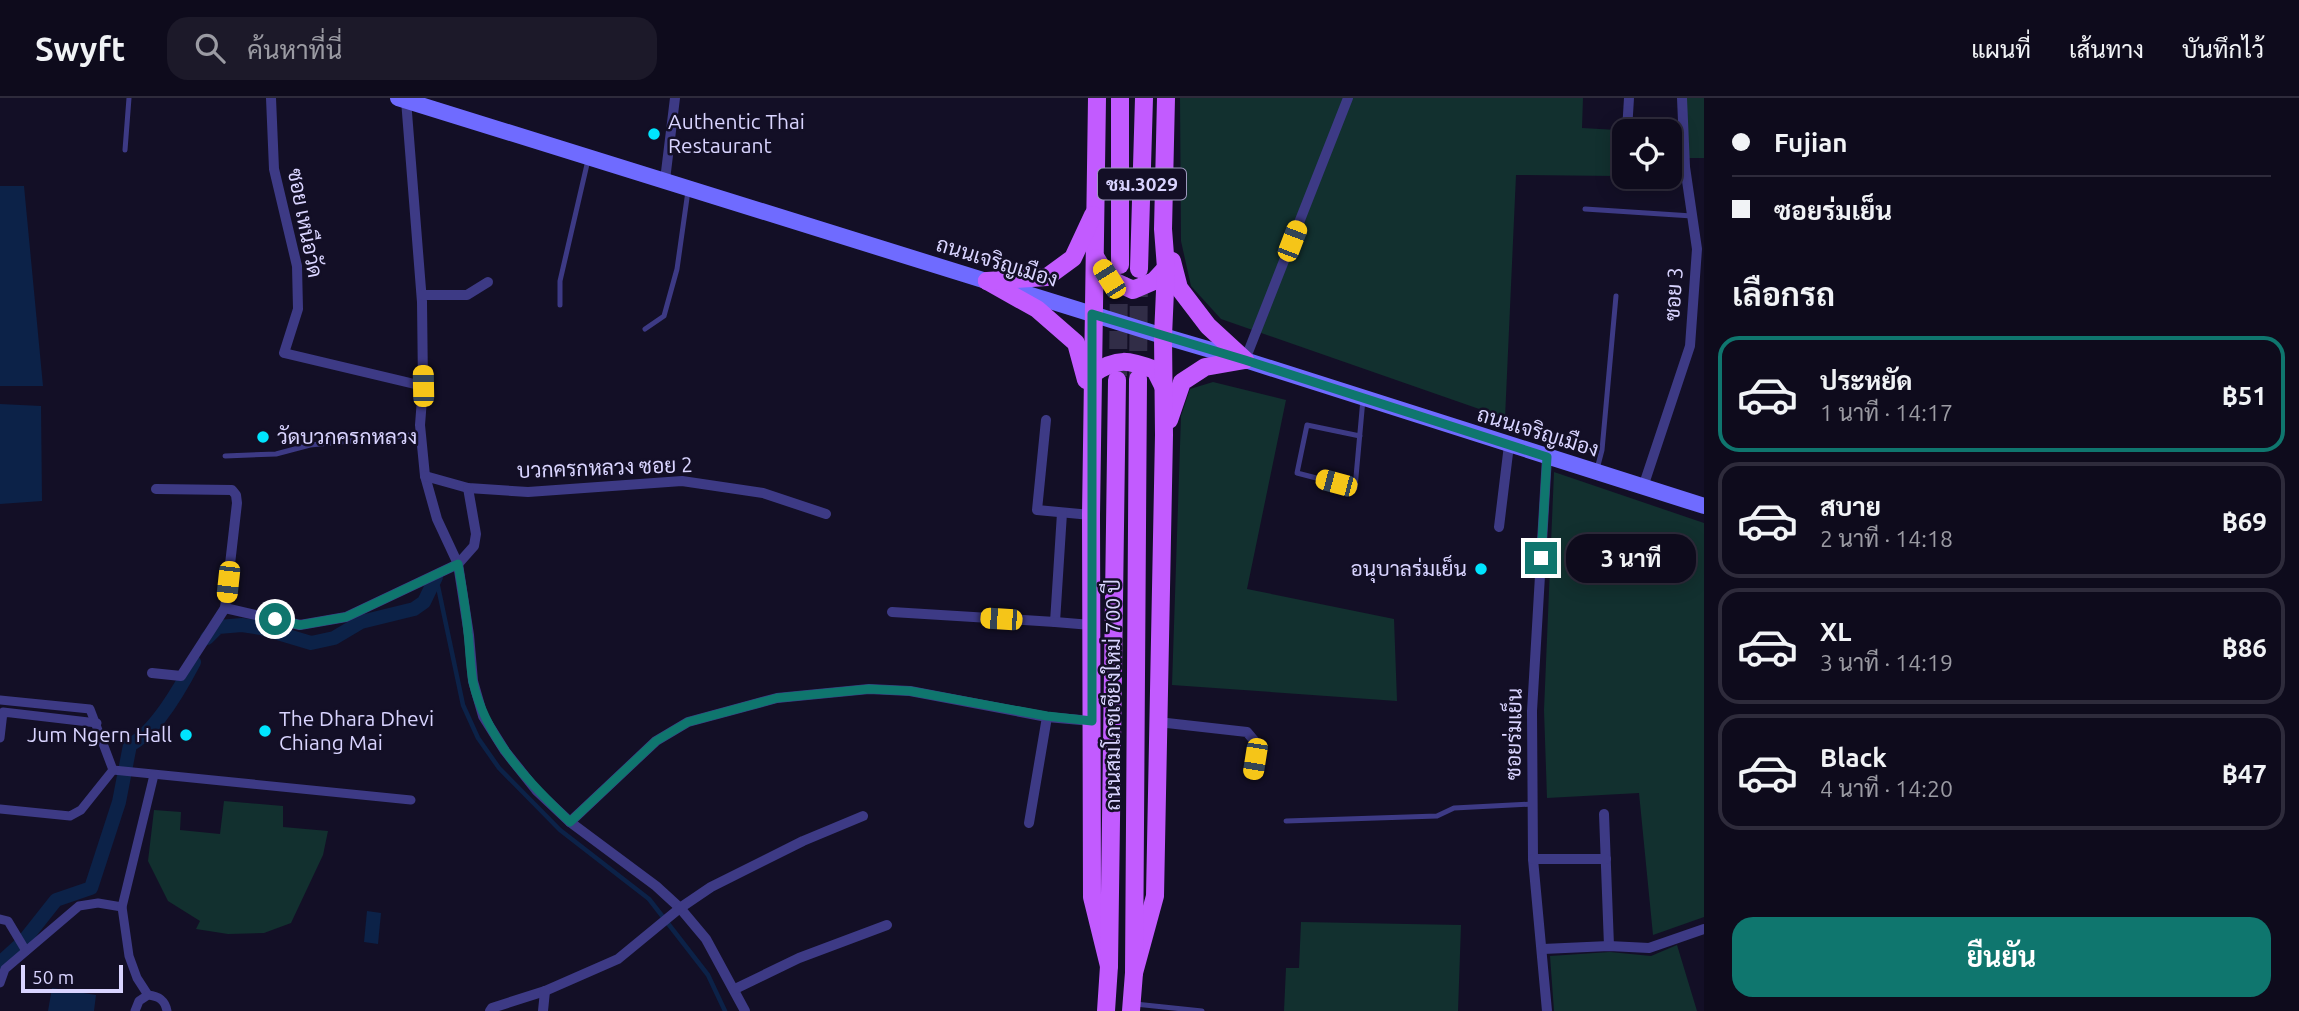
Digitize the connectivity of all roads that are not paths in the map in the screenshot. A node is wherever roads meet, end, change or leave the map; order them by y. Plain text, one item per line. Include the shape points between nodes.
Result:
1 (129, 98) edge
2 (271, 98) edge
3 (675, 98) edge
4 (1097, 98) edge
5 (1121, 98) edge
6 (1144, 98) edge
7 (1166, 98) edge
8 (1348, 98) edge
9 (1629, 98) edge
10 (1682, 98) edge
11 (402, 99) edge
12 (1628, 119) edge
13 (125, 150) dead end
14 (588, 157) junction
15 (1685, 167) joint
16 (665, 180) junction
17 (688, 187) junction
18 (1585, 209) dead end
19 (1095, 211) junction
20 (1692, 216) junction
21 (1163, 229) junction
22 (1096, 258) junction
23 (1119, 265) tunnel mouth
24 (1166, 268) junction
25 (1139, 269) tunnel mouth
26 (987, 281) junction
27 (488, 282) dead end
28 (422, 295) junction
29 (1616, 296) dead end
30 (560, 305) dead end
31 (1092, 314) junction
32 (645, 329) dead end
33 (1163, 336) junction
34 (1245, 360) junction
35 (1093, 374) junction
36 (1138, 379) tunnel mouth
37 (1118, 380) tunnel mouth
38 (423, 386) junction
39 (1164, 388) junction
40 (1363, 399) junction
41 (1093, 404) junction
42 (1045, 420) dead end
43 (421, 434) junction
44 (1164, 435) junction
45 (1360, 436) junction
46 (1509, 445) junction
47 (225, 456) dead end
48 (1547, 457) junction
49 (1596, 472) junction
50 (425, 476) junction
51 (1643, 487) junction
52 (468, 488) junction
53 (156, 489) dead end
54 (1704, 506) edge
55 (1062, 513) junction
56 (826, 514) dead end
57 (1091, 515) junction
58 (1499, 527) dead end
59 (458, 564) junction
60 (225, 608) junction
61 (892, 612) dead end
62 (1055, 622) junction
63 (1091, 625) junction
64 (152, 673) dead end
65 (0, 700) edge
66 (1047, 716) junction
67 (1092, 721) junction
68 (1158, 722) junction
69 (97, 723) junction
70 (0, 738) edge
71 (113, 770) junction
72 (1253, 774) dead end
73 (154, 775) junction
74 (411, 800) dead end
75 (1533, 804) junction
76 (0, 809) edge
77 (1604, 814) dead end
78 (863, 817) dead end
79 (1286, 821) dead end
80 (570, 822) junction
81 (1029, 823) dead end
82 (1533, 859) junction
83 (1606, 859) junction
84 (122, 907) junction
85 (680, 908) junction
86 (4, 920) edge
87 (887, 925) dead end
88 (1704, 929) edge
89 (1609, 946) junction
90 (1543, 949) junction
91 (26, 951) junction
92 (1109, 965) junction
93 (1134, 973) junction
94 (0, 983) edge
95 (735, 989) junction
96 (545, 991) junction
97 (148, 996) junction
98 (1131, 1007) edge
99 (135, 1011) edge
100 (167, 1011) edge
101 (490, 1011) edge
102 (542, 1011) edge
103 (745, 1011) edge
104 (1106, 1011) edge
105 (1202, 1011) edge
106 (1547, 1011) edge

1 - 13 lane
2 - 38 street, ซอย เหนือวัด via 274,169 297,266 298,309 284,353
3 - 16 street
4 - 19 main road
5 - 23 main road, ชม.3029
6 - 25 main road, ชม.3029
7 - 21 main road
8 - 34 street
9 - 12 street
10 - 15 street, ซอย 3
11 - 14 main road, ถนนเจริญเมือง
11 - 28 street
14 - 16 main road, ถนนเจริญเมือง
14 - 30 lane via 560,281
15 - 20 street, ซอย 3
16 - 17 main road, ถนนเจริญเมือง
17 - 26 main road, ถนนเจริญเมือง
17 - 32 lane via 677,269 664,316
18 - 20 lane
19 - 22 main road
19 - 26 main road via 1073,258 1047,277
20 - 51 street, ซอย 3 via 1697,249 1690,345
21 - 24 main road
21 - 34 main road via 1179,288 1208,327
22 - 24 main road via 1109,279 1133,290 1154,281
22 - 31 main road
24 - 33 main road
26 - 31 main road, ถนนเจริญเมือง
26 - 41 main road via 1037,309 1076,343
27 - 28 street via 467,295
28 - 38 street
29 - 49 lane
31 - 33 main road, ถนนเจริญเมือง
31 - 35 main road
33 - 34 main road, ถนนเจริญเมือง
33 - 39 main road
34 - 40 main road, ถนนเจริญเมือง
34 - 44 main road via 1205,367 1182,382
35 - 39 main road via 1106,365 1128,360 1155,370
35 - 41 main road
36 - 93 main road, ถนนสมโภชเชียงใหม่ 700 ปี
37 - 92 main road, ถนนสมโภชเชียงใหม่ 700 ปี
38 - 43 street
39 - 44 main road
40 - 45 lane
40 - 46 main road, ถนนเจริญเมือง
41 - 57 main road
42 - 55 street via 1037,510
43 - 47 lane via 310,445 276,454
43 - 50 street
44 - 68 main road
45 - 45 lane via 1355,488 1297,473 1307,425
46 - 48 main road, ถนนเจริญเมือง
46 - 58 street
48 - 49 main road, ถนนเจริญเมือง
48 - 75 street, ซอยร่มเย็น via 1532,711
49 - 51 main road, ถนนเจริญเมือง
50 - 52 street, บวกครกหลวง ซอย 2
50 - 59 street via 437,519
51 - 54 main road, ถนนเจริญเมือง
52 - 56 street, บวกครกหลวง ซอย 2 via 528,492 682,481 763,493
52 - 59 street via 476,534 474,546
53 - 60 street via 232,490 236,495
55 - 57 street
55 - 62 street
57 - 63 main road
59 - 60 street via 346,617 300,625
59 - 80 street via 473,681 483,716 536,790
60 - 64 street via 181,676
61 - 62 street
62 - 63 street
63 - 67 main road
65 - 69 street via 90,709
66 - 67 street
66 - 80 street via 910,691 869,689 777,698 688,722 656,741
66 - 81 street
67 - 92 main road via 1092,897
68 - 72 street via 1247,732 1257,744
68 - 93 main road via 1155,896
69 - 70 street via 3,712
69 - 71 street
71 - 73 street
71 - 76 street via 81,810 70,816
73 - 74 street
73 - 84 street
75 - 79 lane via 1454,808 1437,816
75 - 82 street, ซอยร่มเย็น
77 - 83 street
78 - 85 street via 737,872
80 - 85 street
82 - 83 street
82 - 90 street, ซอยร่มเย็น
83 - 89 street
84 - 91 street via 98,902 79,906
84 - 97 street via 129,956
85 - 95 street via 706,939
85 - 96 street via 618,959
86 - 91 street
87 - 95 street via 799,958
88 - 89 street via 1649,948
89 - 90 street
90 - 106 street, ซอยร่มเย็น
91 - 94 street via 5,969
92 - 104 main road, ถนนสมโภชเชียงใหม่ 700 ปี
93 - 98 main road, ถนนสมโภชเชียงใหม่ 700 ปี
95 - 103 street
96 - 101 street
96 - 102 street
97 - 99 street via 139,1001
97 - 100 street via 159,997
98 - 105 lane

